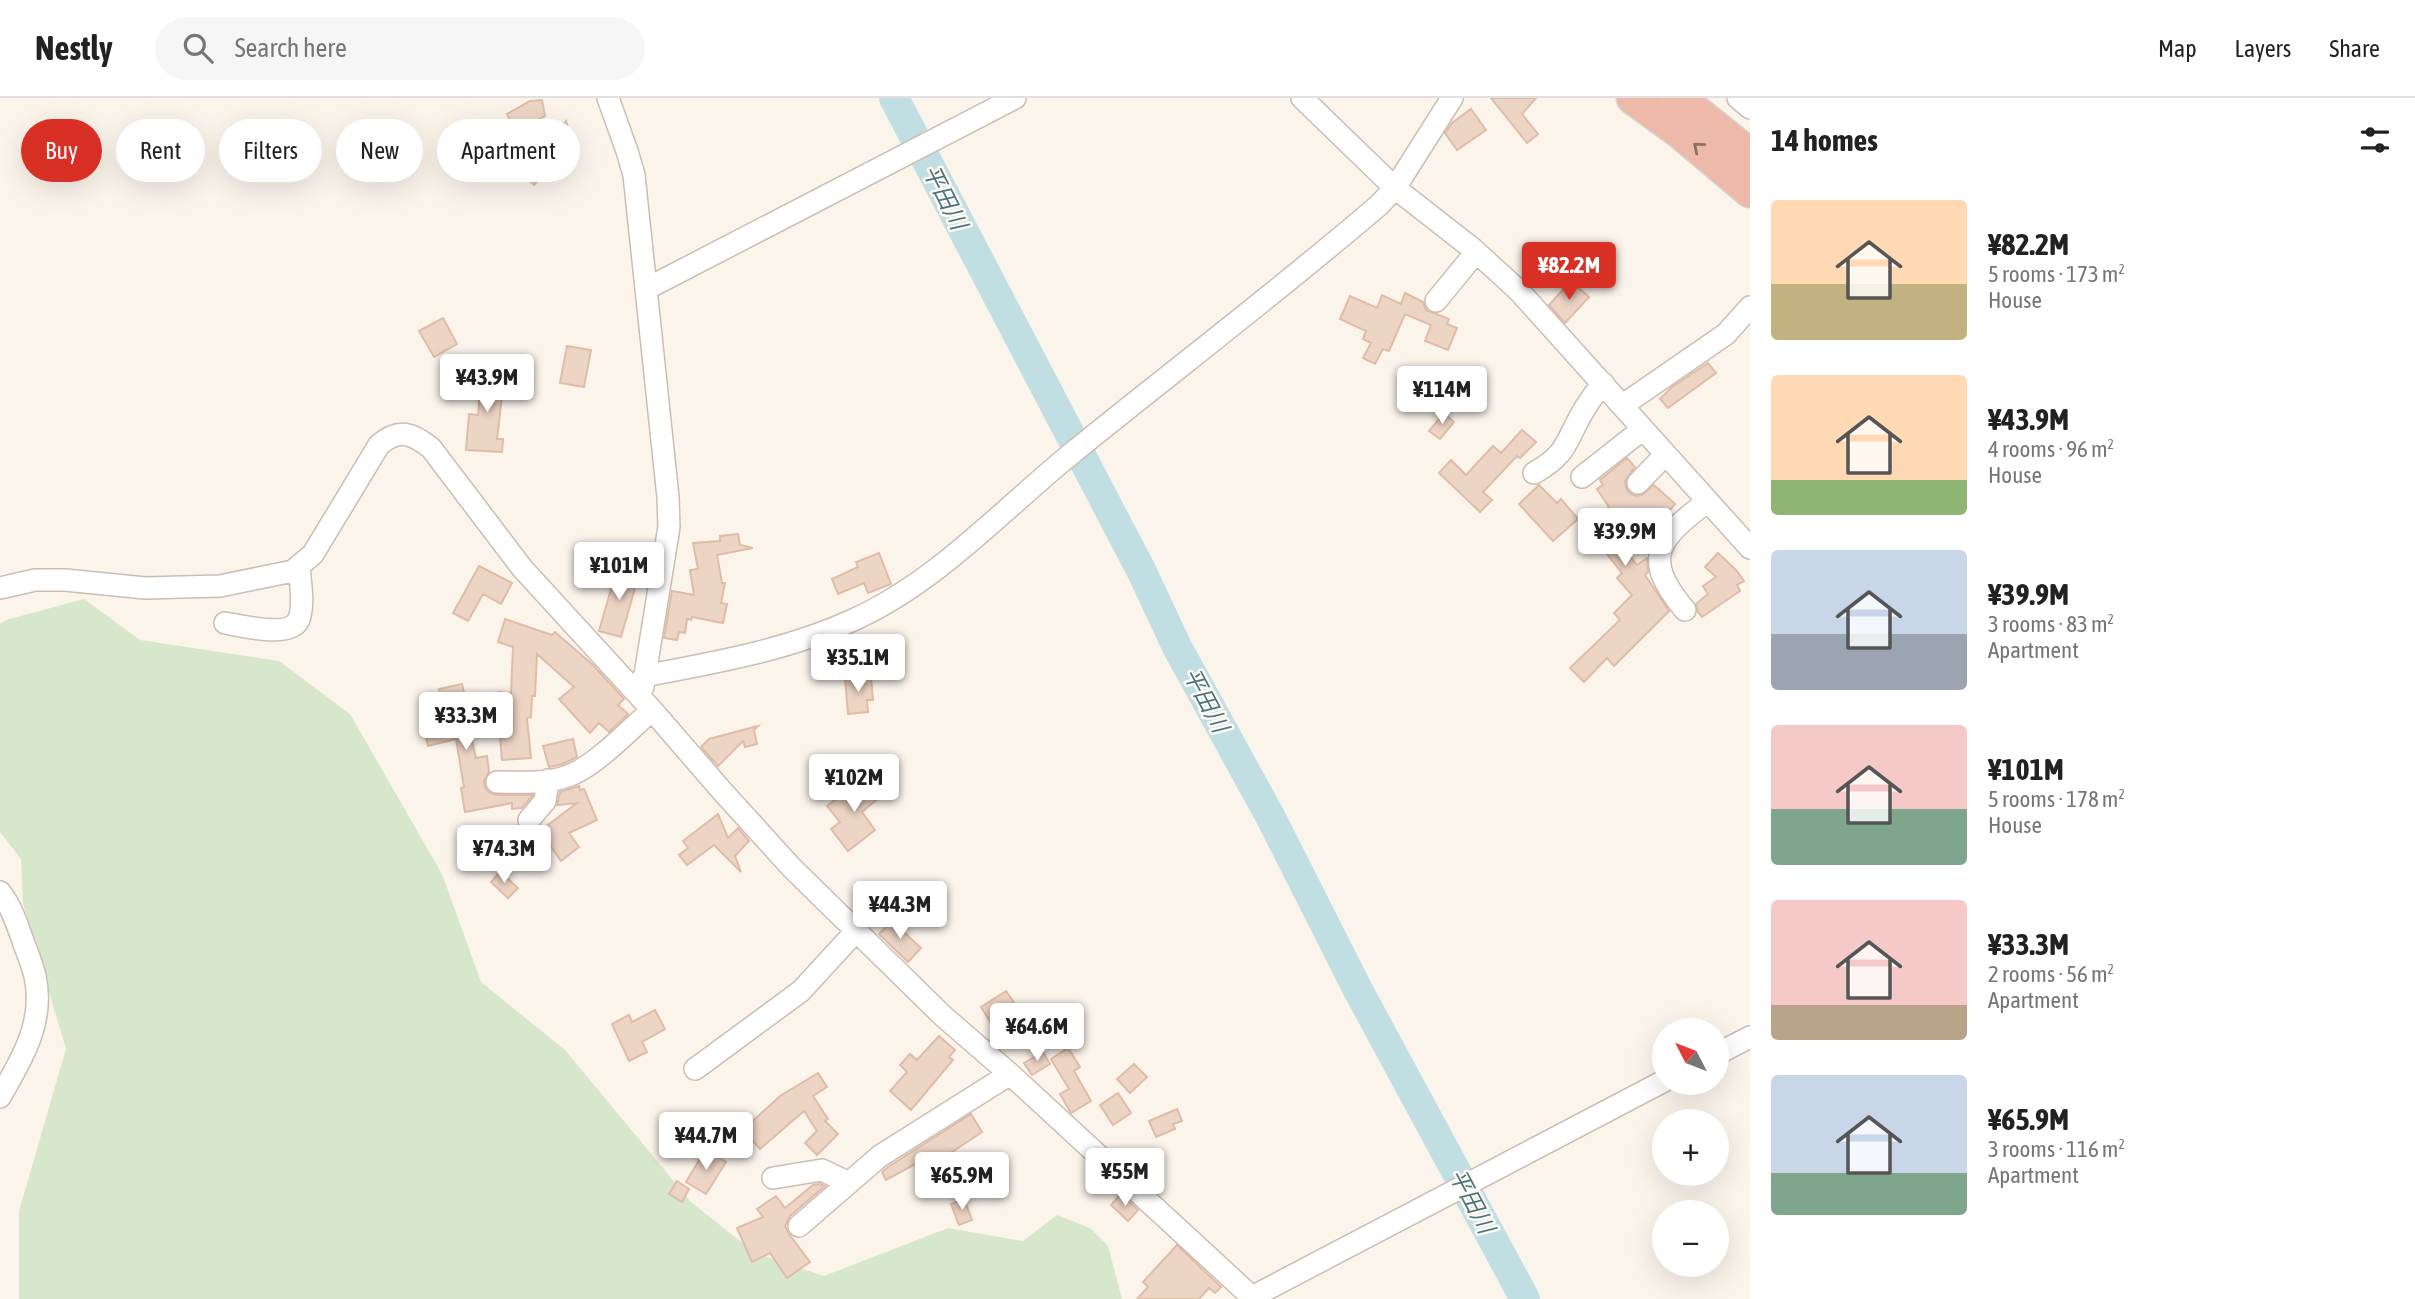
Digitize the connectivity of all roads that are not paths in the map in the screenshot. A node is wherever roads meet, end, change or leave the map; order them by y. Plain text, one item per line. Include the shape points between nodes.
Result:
1 (608, 98) edge
2 (1015, 98) edge
3 (1302, 98) edge
4 (1452, 98) edge
5 (1633, 98) edge
6 (1679, 98) edge
7 (1738, 98) edge
8 (1750, 108) edge
9 (1750, 155) edge
10 (1395, 188) junction
11 (1750, 191) edge
12 (1476, 252) junction
13 (646, 289) junction
14 (1436, 301) dead end
15 (1750, 307) edge
16 (1603, 383) junction
17 (1623, 405) junction
18 (1643, 429) junction
19 (1665, 455) junction
20 (1534, 473) dead end
21 (1581, 477) dead end
22 (1638, 483) dead end
23 (1708, 501) junction
24 (1750, 548) edge
25 (299, 566) junction
26 (0, 587) edge
27 (1685, 610) dead end
28 (225, 623) dead end
29 (644, 676) junction
30 (647, 705) junction
31 (548, 780) junction
32 (497, 782) dead end
33 (529, 820) dead end
34 (0, 892) edge
35 (856, 932) junction
36 (1750, 1037) edge
37 (1729, 1048) edge
38 (695, 1069) dead end
39 (1010, 1074) junction
40 (1652, 1087) edge
41 (0, 1097) edge
42 (773, 1178) dead end
43 (849, 1183) junction
44 (799, 1226) dead end
45 (1250, 1297) edge

1 - 13 street via 634,175
2 - 13 street
3 - 10 street
4 - 10 street
11 -> 5 highway
6 - 9 highway
7 - 8 street
10 - 12 street
10 - 29 street via 1349,231 932,572 891,600 853,621 765,650
12 - 14 street
12 - 16 street via 1519,291
13 - 29 street via 669,527
15 - 17 street via 1726,334
16 - 17 street
16 - 20 street via 1559,455
17 - 18 street
18 - 19 street
18 - 21 street
19 - 22 street
19 - 23 street
23 - 24 street
23 - 27 street via 1669,533 1660,556 1662,578
25 - 26 street via 220,586 145,588 36,580
25 - 28 street via 302,601 294,627
25 - 30 street via 313,554 379,445 389,436 411,435 431,448 522,568
29 - 30 street
30 - 31 street via 585,767
30 - 35 street via 722,792
31 - 32 street
31 - 33 street via 545,801
34 - 41 street via 21,935 38,997 29,1042
35 - 38 street via 801,991
35 - 39 street
36 - 37 street
39 - 43 street via 880,1156
39 - 45 street
40 - 45 street
42 - 43 street via 822,1170
43 - 44 street

